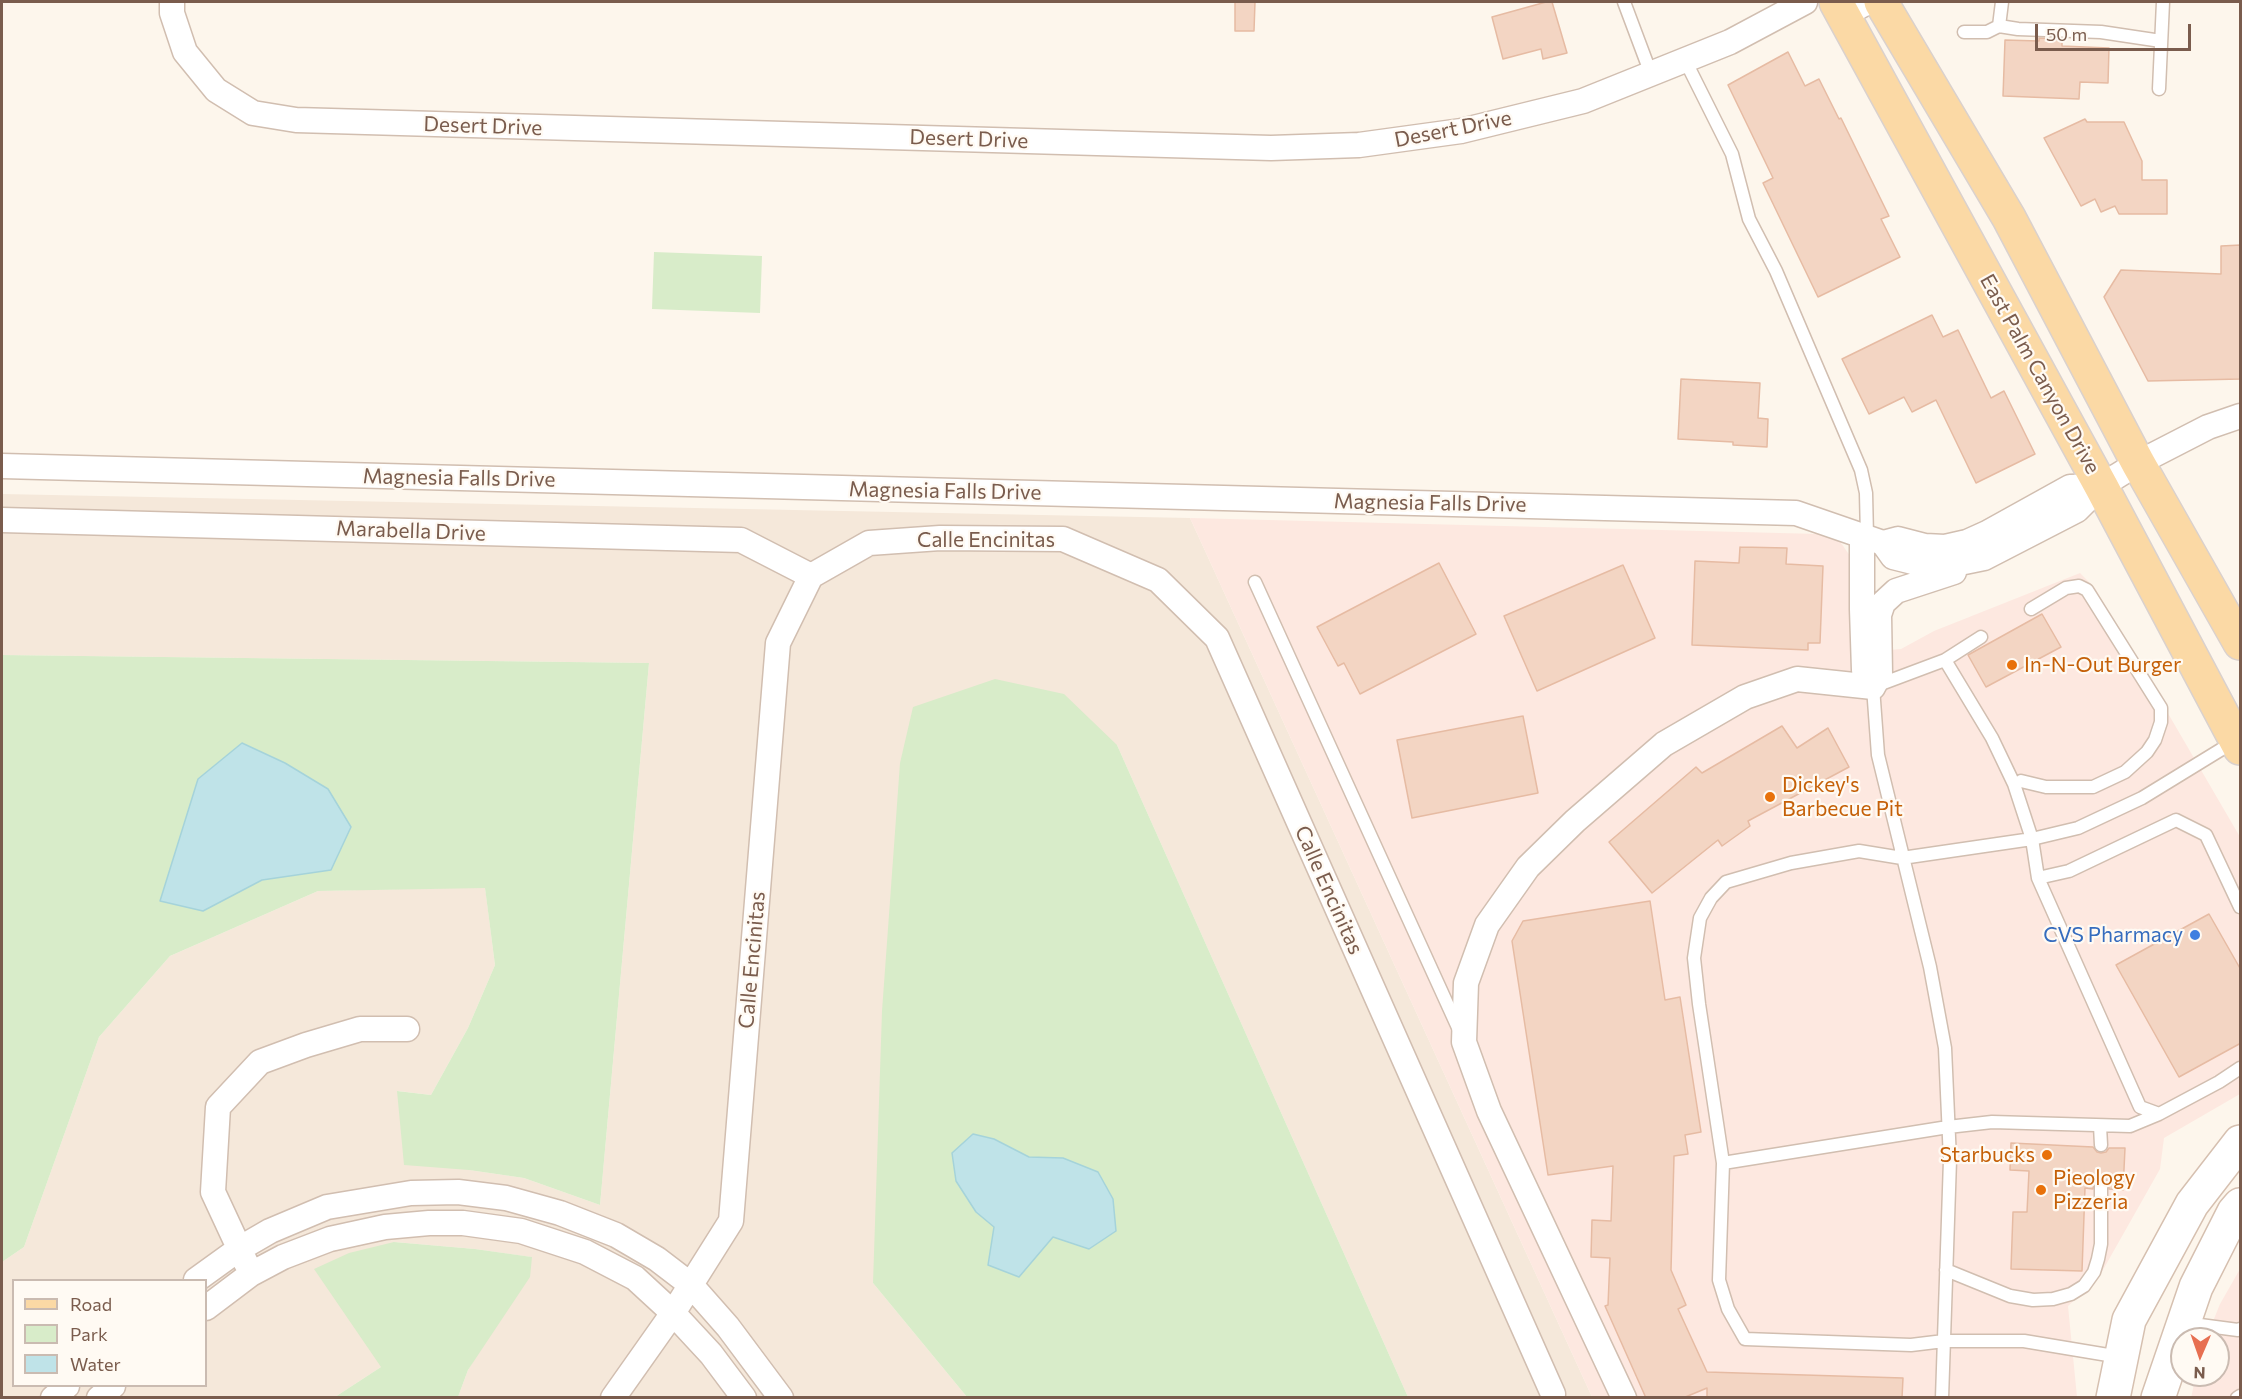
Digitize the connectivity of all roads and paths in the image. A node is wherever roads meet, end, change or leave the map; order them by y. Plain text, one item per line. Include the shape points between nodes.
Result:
1 (172, 2) edge
2 (1624, 2) edge
3 (1805, 2) edge
4 (1881, 2) edge
5 (2002, 2) edge
6 (2163, 2) edge
7 (1849, 6) edge
8 (1999, 26) junction
9 (1964, 32) dead end
10 (2161, 41) junction
11 (1685, 60) junction
12 (1651, 74) junction
13 (2159, 89) dead end
14 (2241, 416) edge
15 (2138, 463) junction
16 (2, 466) edge
17 (2101, 486) junction
18 (2, 520) edge
19 (1871, 538) junction
20 (1971, 562) junction
21 (811, 576) junction
22 (1255, 582) dead end
23 (2031, 609) dead end
24 (1981, 637) dead end
25 (2241, 643) edge
26 (1945, 660) junction
27 (1873, 687) junction
28 (2238, 744) edge
29 (2021, 781) dead end
30 (2032, 839) junction
31 (1902, 858) junction
32 (2038, 878) junction
33 (2241, 907) edge
34 (407, 1029) dead end
35 (1464, 1042) junction
36 (2241, 1068) edge
37 (2159, 1114) junction
38 (2100, 1126) junction
39 (1948, 1127) junction
40 (2241, 1142) edge
41 (2101, 1145) dead end
42 (1723, 1163) junction
43 (2101, 1186) dead end
44 (2241, 1205) edge
45 (239, 1249) junction
46 (1946, 1270) junction
47 (251, 1274) junction
48 (199, 1279) edge
49 (690, 1285) junction
50 (207, 1307) edge
51 (673, 1313) junction
52 (2184, 1323) junction
53 (2241, 1329) edge
54 (1944, 1341) junction
55 (2121, 1358) junction
56 (66, 1387) edge
57 (112, 1387) edge
58 (1553, 1394) dead end
59 (52, 1398) edge
60 (99, 1398) edge
61 (613, 1398) edge
62 (744, 1398) edge
63 (781, 1398) edge
64 (1624, 1398) edge
65 (1942, 1398) edge
66 (2113, 1398) edge
67 (2137, 1398) edge
68 (2158, 1398) edge

1 - 12 street, Desert Drive via 185,52 216,90 253,113 296,120 1271,148 1359,145 1461,131 1584,101
2 - 12 lane
3 - 11 street, Desert Drive via 1730,42
4 - 15 main road, East Palm Canyon Drive via 2009,218
5 - 8 lane
6 - 10 lane
7 - 17 main road, East Palm Canyon Drive
8 - 9 lane via 1988,32
8 - 10 lane via 2101,32
10 - 13 lane
11 - 12 street, Desert Drive
11 - 19 lane via 1732,154 1749,219 1776,271 1861,470
14 - 15 street, Magnesia Falls Drive via 2208,427
15 - 17 street, Magnesia Falls Drive
15 - 25 main road, East Palm Canyon Drive
16 - 19 street, Magnesia Falls Drive via 1796,513
17 - 19 street, Magnesia Falls Drive via 2070,487 1967,542 1945,547
17 - 20 street, Magnesia Falls Drive via 2077,510
17 - 28 main road, East Palm Canyon Drive
18 - 21 street, Marabella Drive via 741,540
19 - 20 street, Magnesia Falls Drive via 1893,557 1925,565
19 - 27 street via 1862,609 1864,675
20 - 27 street via 1949,575 1896,591 1883,603 1880,674
21 - 49 street, Calle Encinitas via 778,643 731,1221
21 - 58 street, Calle Encinitas via 869,543 940,538 1063,539 1158,580 1217,638
22 - 35 lane
23 - 29 lane via 2066,588 2079,586 2087,590 2161,708 2161,722 2147,752 2125,772 2093,787 2046,787
24 - 26 lane
26 - 27 lane
26 - 30 lane via 1992,738 2014,784
27 - 31 lane via 1878,755
27 - 35 street via 1797,679 1745,697 1664,744 1575,821 1528,867 1487,925 1466,983
28 - 30 lane via 2142,798 2078,828
30 - 31 lane
30 - 32 lane
31 - 39 lane via 1930,967 1945,1048
31 - 42 lane via 1859,851 1791,863 1726,882 1711,898 1700,918 1694,958
32 - 33 lane via 2069,871 2176,820 2206,835
32 - 37 lane via 2140,1107
34 - 45 street via 360,1029 260,1062 218,1107 213,1192
35 - 64 street via 1489,1111
36 - 37 lane
37 - 38 lane via 2130,1126
38 - 39 lane via 1992,1122
38 - 41 lane
39 - 42 lane
39 - 46 lane
40 - 55 main road via 2192,1204 2129,1320
42 - 54 lane via 1719,1280 1728,1309 1746,1339 1911,1345
43 - 46 lane via 2098,1259 2084,1286 2071,1294 2033,1300 2010,1296
44 - 52 main road via 2196,1287
45 - 47 street
45 - 48 street
45 - 49 street via 327,1207 411,1193 458,1192 517,1201 616,1235 657,1259
46 - 54 lane
47 - 50 street
47 - 51 street via 330,1239 385,1227 463,1223 521,1231 585,1251 635,1278
49 - 51 street, Calle Encinitas
49 - 63 street via 728,1327
51 - 61 street, Calle Encinitas
51 - 62 street
52 - 53 lane
52 - 68 main road
54 - 55 lane via 2025,1341
54 - 65 lane
55 - 66 main road
55 - 67 main road via 2136,1374
56 - 59 street
57 - 60 street

